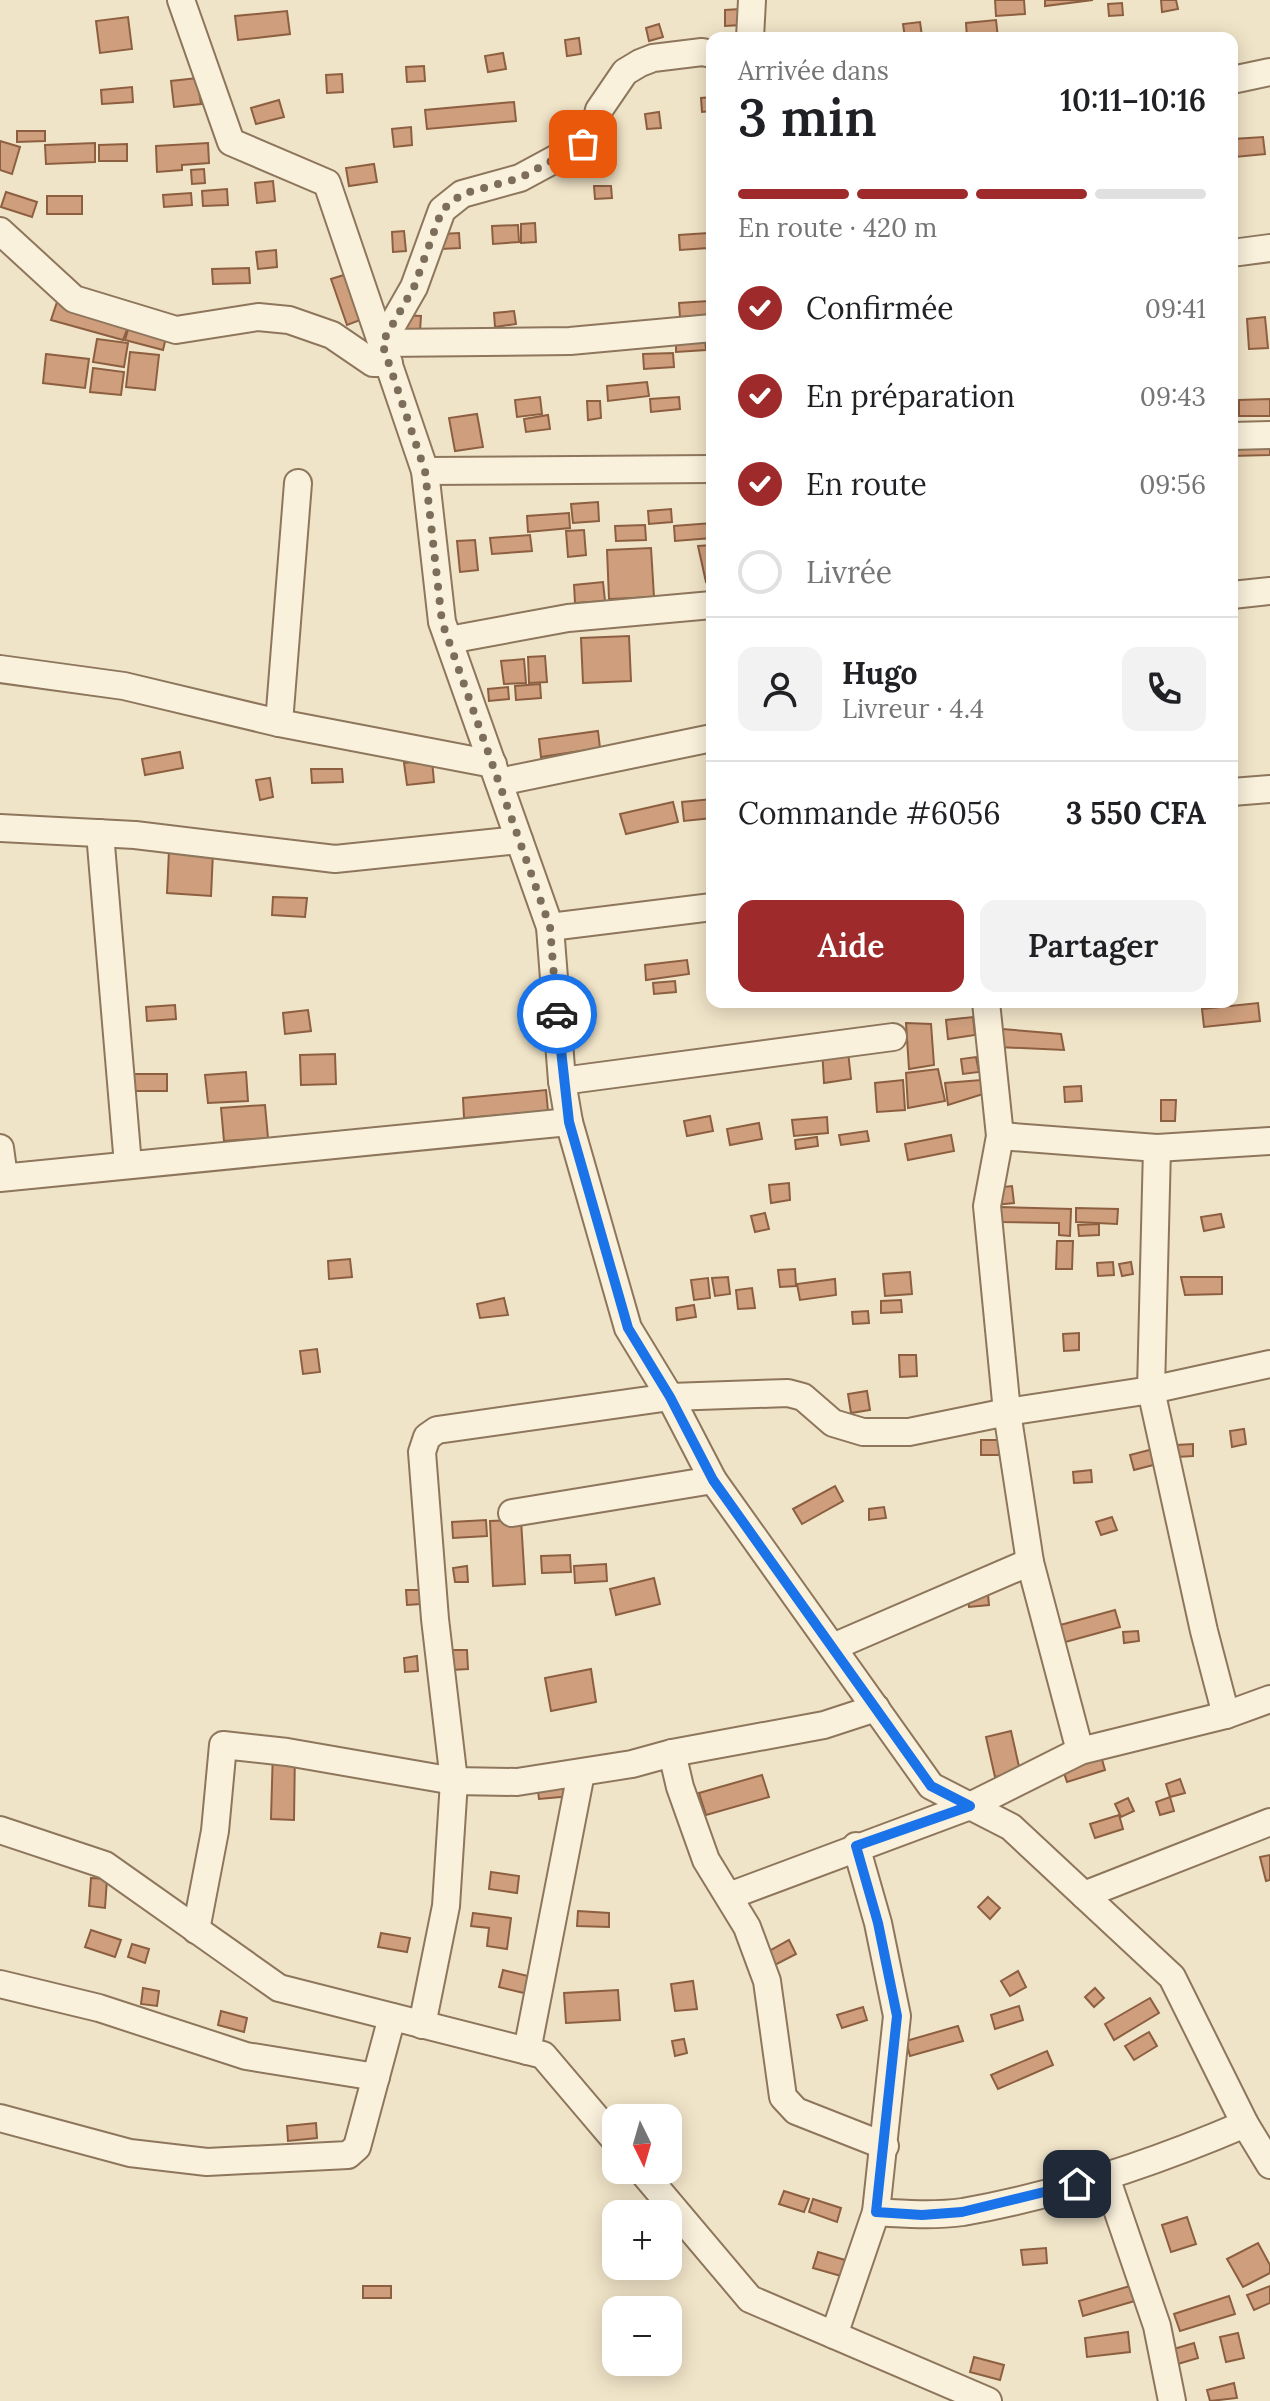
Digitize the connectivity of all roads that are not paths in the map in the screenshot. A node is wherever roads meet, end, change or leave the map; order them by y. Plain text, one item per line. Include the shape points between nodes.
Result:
1 (181, 0) edge
2 (752, 0) edge
3 (750, 32) edge
4 (706, 53) edge
5 (1270, 72) edge
6 (1238, 79) edge
7 (0, 231) edge
8 (1270, 248) edge
9 (1238, 252) edge
10 (706, 329) edge
11 (385, 353) junction
12 (1270, 435) edge
13 (1238, 436) edge
14 (706, 469) edge
15 (425, 471) junction
16 (298, 483) dead end
17 (1270, 591) edge
18 (1238, 594) edge
19 (706, 606) edge
20 (449, 640) junction
21 (0, 669) edge
22 (279, 723) junction
23 (706, 739) edge
24 (496, 773) junction
25 (1270, 789) edge
26 (1238, 792) edge
27 (0, 828) edge
28 (100, 833) junction
29 (519, 840) junction
30 (706, 908) edge
31 (550, 927) junction
32 (987, 1008) edge
33 (893, 1037) dead end
34 (562, 1081) junction
35 (569, 1122) junction
36 (1000, 1136) junction
37 (1270, 1141) edge
38 (0, 1148) edge
39 (1157, 1148) junction
40 (128, 1165) junction
41 (2, 1178) edge
42 (1270, 1364) edge
43 (1151, 1390) junction
44 (670, 1397) junction
45 (1007, 1412) junction
46 (713, 1480) junction
47 (512, 1513) dead end
48 (1030, 1562) junction
49 (833, 1647) junction
50 (1270, 1699) edge
51 (876, 1708) junction
52 (1226, 1715) junction
53 (1080, 1751) junction
54 (672, 1753) junction
55 (581, 1773) junction
56 (454, 1781) junction
57 (970, 1806) junction
58 (1270, 1822) edge
59 (0, 1830) edge
60 (856, 1846) junction
61 (1084, 1895) junction
62 (729, 1896) junction
63 (196, 1930) junction
64 (0, 1984) edge
65 (392, 2017) junction
66 (422, 2025) junction
67 (527, 2051) junction
68 (376, 2077) junction
69 (0, 2118) edge
70 (1245, 2124) junction
71 (602, 2125) edge
72 (885, 2146) junction
73 (1270, 2165) edge
74 (1106, 2177) junction
75 (653, 2184) edge
76 (876, 2212) junction
77 (834, 2335) junction
78 (988, 2401) edge
79 (1172, 2401) edge

1 - 11 street via 231,142 327,183
2 - 3 street
4 - 11 street via 640,63 625,72 583,144 520,178 462,194 442,210
5 - 6 street
7 - 11 street via 74,299 176,330 258,317 289,320 332,335 373,363
8 - 9 street
10 - 11 street
11 - 15 street
12 - 13 street
14 - 15 street
15 - 20 street via 442,622
16 - 22 street
17 - 18 street
19 - 20 street via 568,618
20 - 24 street
21 - 22 street via 124,686
22 - 24 street
23 - 24 street
24 - 29 street
25 - 26 street
27 - 28 street
28 - 29 street via 335,859
28 - 40 street
29 - 31 street
30 - 31 street
31 - 34 street
32 - 36 street
33 - 34 street
34 - 35 street
35 - 40 street
35 - 44 street via 628,1328
36 - 39 street
36 - 45 street via 987,1206
37 - 39 street
38 - 41 street
39 - 43 street
40 - 41 street
42 - 43 street
43 - 45 street
43 - 52 street
44 - 45 street via 788,1393 803,1397 833,1423 863,1432 909,1432
44 - 46 street
44 - 56 street via 437,1430 427,1437 422,1452
45 - 48 street
46 - 47 street
46 - 49 street
48 - 49 street
48 - 53 street
49 - 51 street
50 - 52 street
51 - 54 street via 824,1725
51 - 57 street via 931,1786
52 - 53 street
53 - 57 street
54 - 55 street
54 - 62 street via 706,1860
55 - 56 street via 517,1782
55 - 67 street
56 - 63 street via 223,1745 215,1831
56 - 66 street via 446,1906
57 - 60 street
57 - 61 street via 1011,1827
58 - 61 street
59 - 63 street via 105,1865
60 - 62 street
60 - 72 street via 897,2016
61 - 70 street via 1172,1977
62 - 72 street via 767,1981 783,2097 796,2111
63 - 65 street via 279,1988
64 - 68 street via 99,2008 246,2056
65 - 66 street
65 - 68 street
66 - 67 street
67 - 71 street via 543,2055
68 - 69 street via 357,2147 348,2155 328,2158 207,2162 130,2153
70 - 73 street
70 - 74 street
72 - 76 street
74 - 76 street via 962,2212
74 - 79 street via 1157,2326
75 - 77 street via 750,2299
76 - 77 street
77 - 78 street

